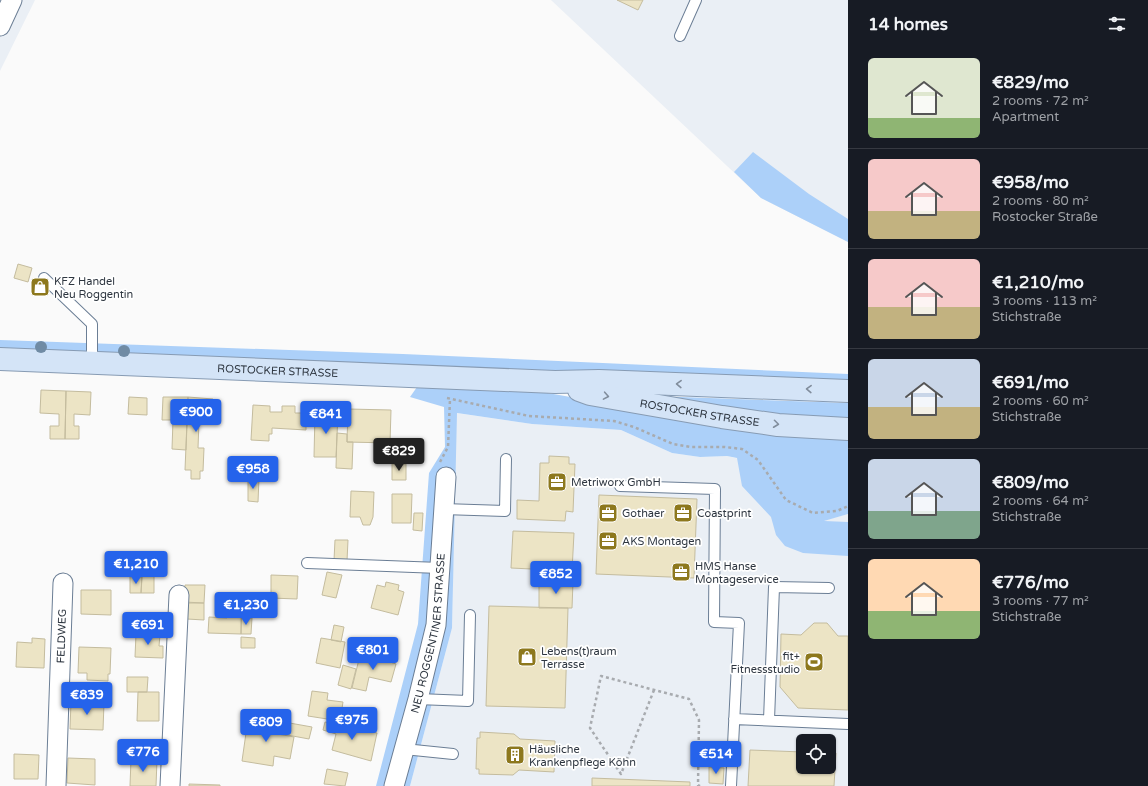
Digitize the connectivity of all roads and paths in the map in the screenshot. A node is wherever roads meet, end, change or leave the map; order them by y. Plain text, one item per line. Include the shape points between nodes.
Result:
1 (12, 0) edge
2 (696, 0) edge
3 (0, 26) edge
4 (680, 36) dead end
5 (44, 278) dead end
6 (0, 359) edge
7 (92, 363) junction
8 (555, 382) junction
9 (848, 391) edge
10 (450, 399) dead end
11 (848, 428) edge
12 (506, 459) dead end
13 (446, 477) dead end
14 (620, 486) dead end
15 (848, 506) edge
16 (444, 509) junction
17 (307, 563) dead end
18 (440, 568) junction
19 (63, 583) dead end
20 (829, 588) dead end
21 (178, 596) dead end
22 (470, 615) dead end
23 (654, 690) junction
24 (418, 699) junction
25 (734, 719) junction
26 (769, 720) junction
27 (848, 724) edge
28 (404, 749) junction
29 (453, 754) dead end
30 (56, 786) edge
31 (170, 786) edge
32 (394, 786) edge
33 (700, 786) edge
34 (731, 786) edge

1 - 3 street
2 - 4 lane
5 - 7 lane via 92,324
6 - 7 main road, ROSTOCKER STRASSE
7 - 8 main road, ROSTOCKER STRASSE
9 -> 8 main road, ROSTOCKER STRASSE via 599,381
8 -> 11 main road, ROSTOCKER STRASSE via 590,394 722,417 778,425
10 - 15 path via 529,416 614,421 673,444 742,449 758,460 786,500 813,513 837,511
12 - 16 lane via 505,511
13 - 16 street, NEU ROGGENTINER STRASSE
14 - 25 lane via 715,489 714,622 739,623
16 - 18 street, NEU ROGGENTINER STRASSE
17 - 18 lane
18 - 24 street, NEU ROGGENTINER STRASSE via 436,625
19 - 30 street, FELDWEG
20 - 26 lane via 774,587
21 - 31 street
22 - 24 lane via 468,701
23 - 23 path via 601,676 590,728 621,774
23 - 33 path via 689,699 699,720
24 - 28 street, NEU ROGGENTINER STRASSE
25 - 26 lane
25 - 34 lane
26 - 27 lane
28 - 29 lane
28 - 32 street, NEU ROGGENTINER STRASSE

